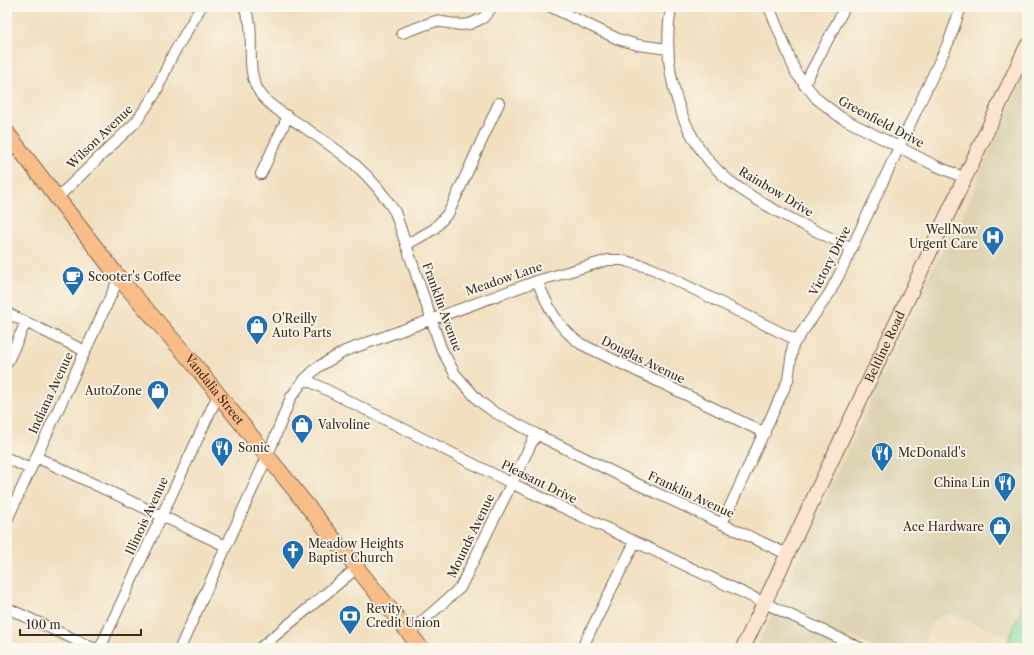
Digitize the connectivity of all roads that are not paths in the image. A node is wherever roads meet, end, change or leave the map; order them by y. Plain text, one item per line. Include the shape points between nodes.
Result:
1 (201, 7) edge
2 (244, 7) edge
3 (492, 7) edge
4 (551, 7) edge
5 (671, 7) edge
6 (769, 7) edge
7 (845, 7) edge
8 (961, 7) edge
9 (402, 33) dead end
10 (1027, 46) edge
11 (668, 49) junction
12 (804, 85) junction
13 (499, 103) dead end
14 (288, 116) junction
15 (7, 133) edge
16 (899, 148) junction
17 (261, 174) dead end
18 (965, 178) junction
19 (57, 198) junction
20 (406, 245) junction
21 (852, 248) junction
22 (119, 278) junction
23 (537, 281) junction
24 (7, 313) edge
25 (431, 319) junction
26 (26, 322) junction
27 (796, 340) junction
28 (85, 351) junction
29 (7, 363) edge
30 (306, 379) junction
31 (218, 395) junction
32 (765, 433) junction
33 (536, 434) junction
34 (36, 457) junction
35 (267, 457) junction
36 (7, 458) edge
37 (30, 470) junction
38 (512, 483) junction
39 (161, 516) junction
40 (7, 520) edge
41 (722, 524) junction
42 (635, 542) junction
43 (226, 546) junction
44 (787, 554) junction
45 (357, 568) junction
46 (764, 602) junction
47 (7, 608) edge
48 (409, 633) junction
49 (93, 648) edge
50 (100, 648) edge
51 (180, 648) edge
52 (260, 648) edge
53 (421, 648) edge
54 (582, 648) edge
55 (743, 648) edge
56 (860, 648) edge

1 - 19 street, Wilson Avenue via 183,35 144,112
2 - 14 street, Franklin Avenue via 250,24 254,83 266,101
3 - 9 street via 483,18 470,24 461,25 436,20
4 - 11 street via 618,39
5 - 11 street, Rainbow Drive
6 - 12 street, Greenfield Drive via 789,58
7 - 12 street
8 - 16 street, Victory Drive via 949,41
10 - 18 main road, Beltline Road
11 - 21 street, Rainbow Drive via 672,83 679,109 696,142 720,172 738,187 768,205
12 - 16 street, Greenfield Drive via 835,114
13 - 20 street via 449,212 434,229
14 - 17 street
14 - 20 street, Franklin Avenue via 347,156 372,180 395,212
15 - 19 main road, Vandalia Street
16 - 18 street, Greenfield Drive
16 - 21 street, Victory Drive
18 - 44 main road, Beltline Road
19 - 22 main road, Vandalia Street
20 - 25 street, Franklin Avenue
21 - 27 street, Victory Drive via 829,294
22 - 28 street, Indiana Avenue
22 - 31 main road, Vandalia Street
23 - 25 street, Meadow Lane
23 - 27 street, Meadow Lane via 608,260 638,264 651,268
23 - 32 street, Douglas Avenue via 552,316 581,344
24 - 26 street
25 - 30 street, Meadow Lane via 345,351
25 - 33 street, Franklin Avenue via 448,361 466,388 494,412
26 - 28 street
26 - 29 street
27 - 32 street, Victory Drive via 788,380
28 - 34 street, Indiana Avenue
30 - 35 street, Meadow Lane via 291,397
30 - 38 street, Pleasant Drive
31 - 35 main road, Vandalia Street
31 - 39 street, Illinois Avenue
32 - 41 street, Victory Drive
33 - 38 street, Mounds Avenue
33 - 41 street, Franklin Avenue
34 - 37 street, Indiana Avenue
34 - 39 street
35 - 43 street, Meadow Lane
35 - 45 main road, Vandalia Street
36 - 37 street
37 - 40 street, Indiana Avenue
38 - 42 street, Pleasant Drive
38 - 48 street, Mounds Avenue via 460,588
39 - 43 street
39 - 50 street, Illinois Avenue
41 - 44 street, Franklin Avenue
42 - 46 street, Pleasant Drive
42 - 54 street
43 - 51 street, Meadow Lane
44 - 46 main road, Beltline Road
45 - 48 main road, Vandalia Street
45 - 52 street
46 - 55 main road, Beltline Road
46 - 56 street, Pleasant Drive
47 - 49 street
48 - 53 main road, Vandalia Street

